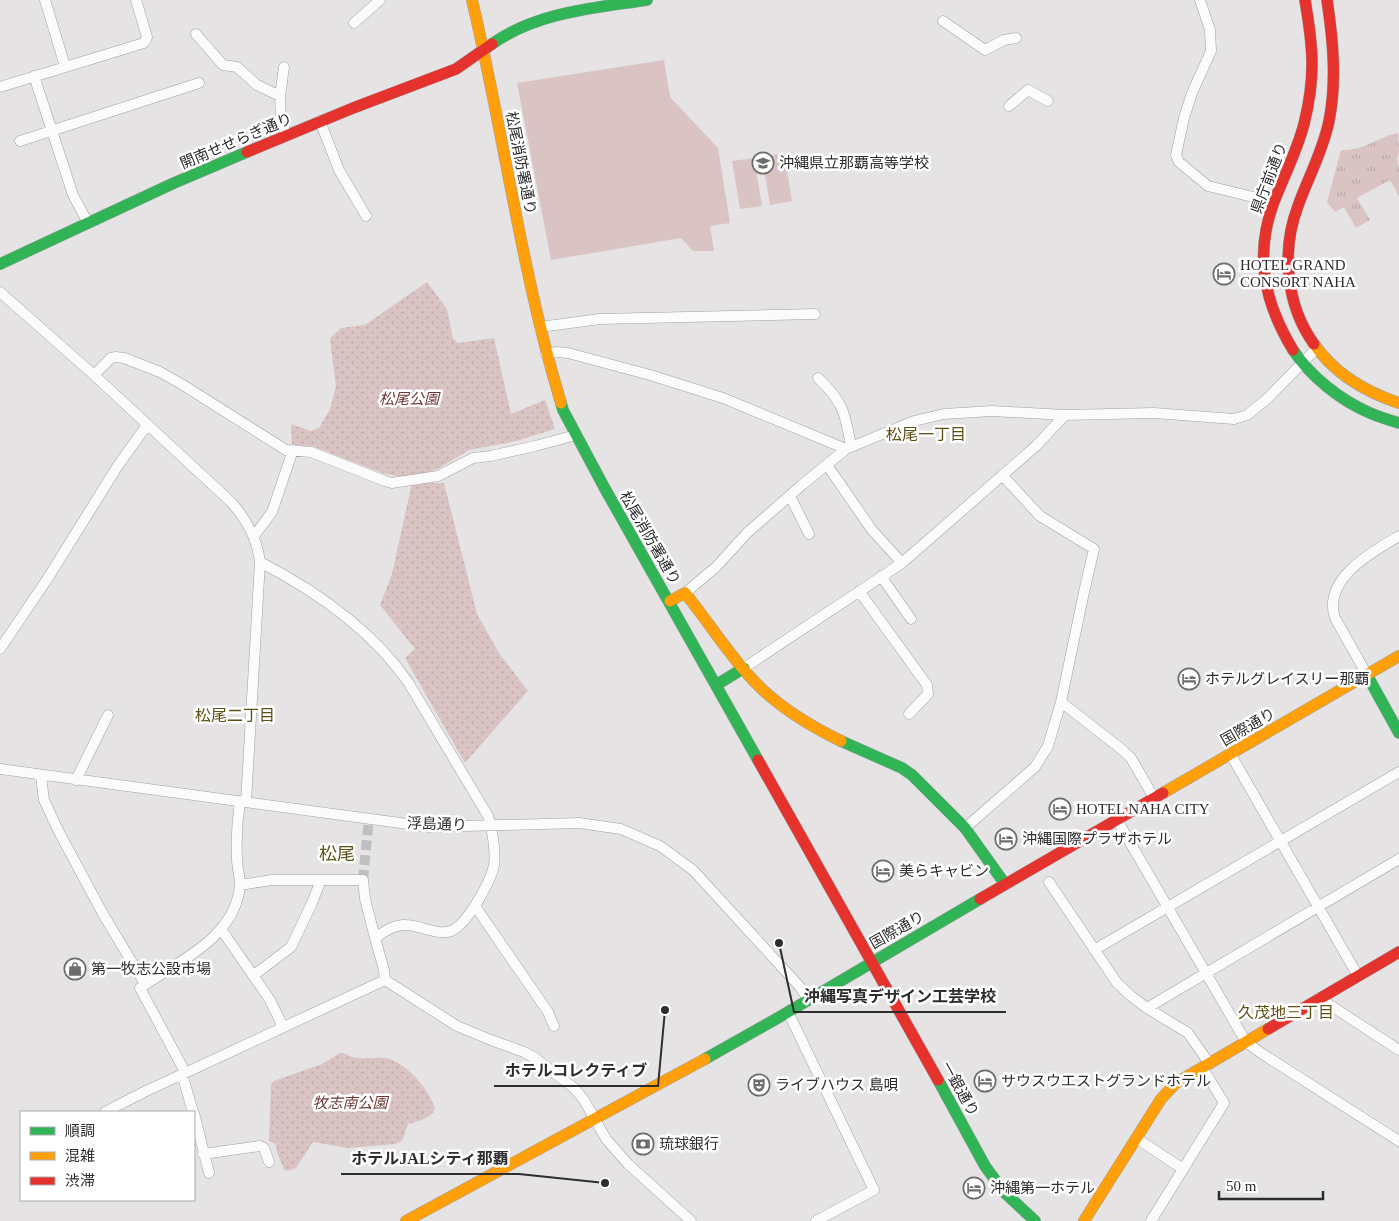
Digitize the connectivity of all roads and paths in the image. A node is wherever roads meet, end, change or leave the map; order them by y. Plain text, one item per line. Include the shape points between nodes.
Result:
1 (45, 0) edge
2 (136, 0) edge
3 (380, 0) edge
4 (472, 0) edge
5 (647, 0) edge
6 (1200, 0) edge
7 (1305, 0) edge
8 (1327, 0) edge
9 (611, 3) edge
10 (943, 21) dead end
11 (354, 23) dead end
12 (196, 34) dead end
13 (1016, 38) dead end
14 (484, 50) junction
15 (65, 66) junction
16 (284, 67) dead end
17 (34, 76) junction
18 (198, 83) dead end
19 (0, 87) edge
20 (280, 96) junction
21 (1048, 101) dead end
22 (1009, 106) dead end
23 (320, 122) junction
24 (51, 131) junction
25 (286, 135) junction
26 (20, 141) dead end
27 (1273, 202) junction
28 (366, 216) dead end
29 (88, 223) junction
30 (0, 264) edge
31 (0, 292) edge
32 (815, 314) dead end
33 (540, 327) junction
34 (1317, 348) junction
35 (546, 354) junction
36 (1303, 363) junction
37 (94, 375) junction
38 (818, 378) dead end
39 (1399, 403) edge
40 (1065, 415) junction
41 (1399, 423) edge
42 (147, 425) junction
43 (576, 435) junction
44 (849, 448) junction
45 (293, 450) junction
46 (827, 465) junction
47 (1002, 475) junction
48 (790, 496) junction
49 (809, 534) dead end
50 (254, 536) junction
51 (1399, 536) edge
52 (260, 562) junction
53 (902, 563) junction
54 (881, 576) junction
55 (859, 591) junction
56 (685, 593) junction
57 (670, 601) junction
58 (911, 619) dead end
59 (0, 649) edge
60 (1399, 656) edge
61 (744, 668) junction
62 (1367, 675) junction
63 (716, 685) junction
64 (1061, 702) junction
65 (909, 714) dead end
66 (108, 715) dead end
67 (1399, 733) edge
68 (1231, 755) junction
69 (0, 769) edge
70 (1399, 772) edge
71 (41, 776) junction
72 (76, 780) junction
73 (1154, 798) junction
74 (243, 802) junction
75 (1117, 820) junction
76 (491, 825) junction
77 (965, 828) junction
78 (1280, 842) junction
79 (1399, 859) edge
80 (321, 880) junction
81 (1050, 882) dead end
82 (1005, 884) junction
83 (240, 885) junction
84 (475, 906) junction
85 (1318, 907) junction
86 (1168, 908) junction
87 (221, 929) junction
88 (375, 938) junction
89 (1094, 950) junction
90 (1398, 954) edge
91 (872, 962) junction
92 (1205, 973) junction
93 (254, 975) junction
94 (1358, 976) junction
95 (385, 980) junction
96 (145, 984) junction
97 (1319, 998) junction
98 (808, 999) junction
99 (1147, 1008) junction
100 (788, 1012) junction
101 (554, 1026) dead end
102 (283, 1027) junction
103 (1246, 1042) junction
104 (1399, 1050) edge
105 (1205, 1065) junction
106 (184, 1073) junction
107 (107, 1111) edge
108 (194, 1111) edge
109 (195, 1118) edge
110 (594, 1118) junction
111 (1136, 1138) junction
112 (1399, 1141) edge
113 (203, 1154) junction
114 (269, 1162) dead end
115 (1184, 1169) junction
116 (209, 1173) dead end
117 (406, 1221) edge
118 (691, 1221) edge
119 (816, 1221) edge
120 (1035, 1221) edge
121 (1084, 1221) edge
122 (1151, 1221) edge

1 - 15 street
2 - 15 street via 147,37 144,43
3 - 11 street
4 - 14 main road, 松尾消防署通り
5 - 9 main road, 開南せせらぎ通り
6 - 27 street via 1210,30 1211,51 1192,93 1176,155 1179,162 1208,186
7 - 27 main road, 県庁前通り via 1313,52 1312,90 1302,134
8 - 34 main road via 1333,49 1331,112 1320,154 1293,220 1289,245 1291,285 1296,307 1305,331
9 - 14 main road, 開南せせらぎ通り via 521,27
10 - 13 street via 985,50
12 - 20 street via 223,65 237,67 256,85
14 - 23 main road, 開南せせらぎ通り via 466,64
14 - 33 main road, 松尾消防署通り
15 - 17 street
16 - 20 street
17 - 19 street
17 - 24 street
18 - 24 street
20 - 25 street via 281,122
21 - 22 street via 1028,90
23 - 25 main road, 開南せせらぎ通り
23 - 28 street via 339,170
24 - 26 street
24 - 29 street via 73,195
25 - 29 main road, 開南せせらぎ通り
27 - 36 main road, 県庁前通り via 1264,237 1265,284 1279,327
29 - 30 main road, 開南せせらぎ通り
31 - 37 street
32 - 33 street via 600,319
33 - 35 main road, 松尾消防署通り
34 - 36 street
34 - 39 main road via 1340,372 1364,389
35 - 43 main road, 松尾消防署通り via 563,410
35 - 44 street via 568,353 650,375 722,398
36 - 40 street via 1248,415 1234,419 1154,413
36 - 41 main road, 県庁前通り via 1349,404
37 - 42 street
37 - 45 street via 111,358 124,358 160,372 286,450
38 - 44 street via 838,400 845,415
40 - 44 street via 992,411 944,414 914,421
40 - 47 street
42 - 50 street via 231,502
42 - 59 street
43 - 45 street via 473,458 438,476 392,483 312,452
43 - 57 main road, 松尾消防署通り
44 - 46 street
45 - 50 street via 272,512
46 - 48 street
46 - 53 street via 872,530
47 - 53 street
47 - 64 street via 1040,516 1094,549
48 - 49 street
48 - 56 street via 747,533 716,568
50 - 52 street
51 - 62 street via 1366,556 1349,571 1337,590 1332,608
52 - 74 street
52 - 76 street via 327,603 397,665 484,808
53 - 54 street
54 - 55 street
54 - 58 street
55 - 61 street
55 - 65 street via 927,685 928,694
56 - 57 main road, 松尾消防署通り
56 - 61 main road, 松尾消防署通り
57 - 63 main road, 一銀通り
60 - 62 main road, 国際通り
61 - 63 main road
61 - 77 main road, 松尾消防署通り via 765,691 799,718 912,775
62 - 67 main road
62 - 68 main road, 国際通り
63 - 91 main road, 一銀通り
64 - 73 street via 1131,758
64 - 77 street via 1048,746 1035,767
66 - 72 street
68 - 73 main road, 国際通り
68 - 78 street
69 - 71 street, 浮島通り
70 - 78 street
71 - 72 street, 浮島通り
71 - 96 street via 44,800 59,832
72 - 74 street, 浮島通り
73 - 75 main road, 国際通り
74 - 76 street, 浮島通り via 430,827
74 - 83 street via 236,843
75 - 82 main road, 国際通り
75 - 86 street
76 - 84 street via 494,865
76 - 98 street, 浮島通り via 597,825 621,830 660,846 693,870
77 - 82 main road, 松尾消防署通り
78 - 85 street
78 - 86 street
79 - 85 street
80 - 83 street via 272,880
80 - 88 street via 364,880 365,899
80 - 93 street via 290,947
81 - 89 street
82 - 91 main road, 国際通り
83 - 87 street via 236,902
84 - 88 street via 451,931 406,924 386,930
84 - 101 street via 548,1012
85 - 92 street
85 - 94 street
86 - 89 street
86 - 92 street
87 - 93 street
87 - 96 street via 201,949
88 - 95 street
89 - 99 street via 1117,983
90 - 94 main road
91 - 98 main road, 国際通り
91 - 120 main road, 一銀通り via 994,1180
92 - 99 street
92 - 103 street
93 - 102 street
94 - 97 main road
95 - 102 street
95 - 110 street via 457,1026 535,1058 574,1088
96 - 106 street via 140,988
97 - 103 main road
97 - 104 street
98 - 100 main road, 国際通り
99 - 105 street via 1188,1033
100 - 110 main road, 国際通り
100 - 119 street via 874,1190
102 - 106 street
103 - 105 main road
103 - 112 street
105 - 111 main road via 1170,1089
105 - 115 street via 1224,1103
106 - 107 street
106 - 108 street
109 - 113 street
110 - 117 main road, 国際通り
110 - 118 street via 606,1139 628,1164
111 - 115 street
111 - 121 main road
113 - 114 street via 260,1146 264,1148
113 - 116 street
115 - 122 street

